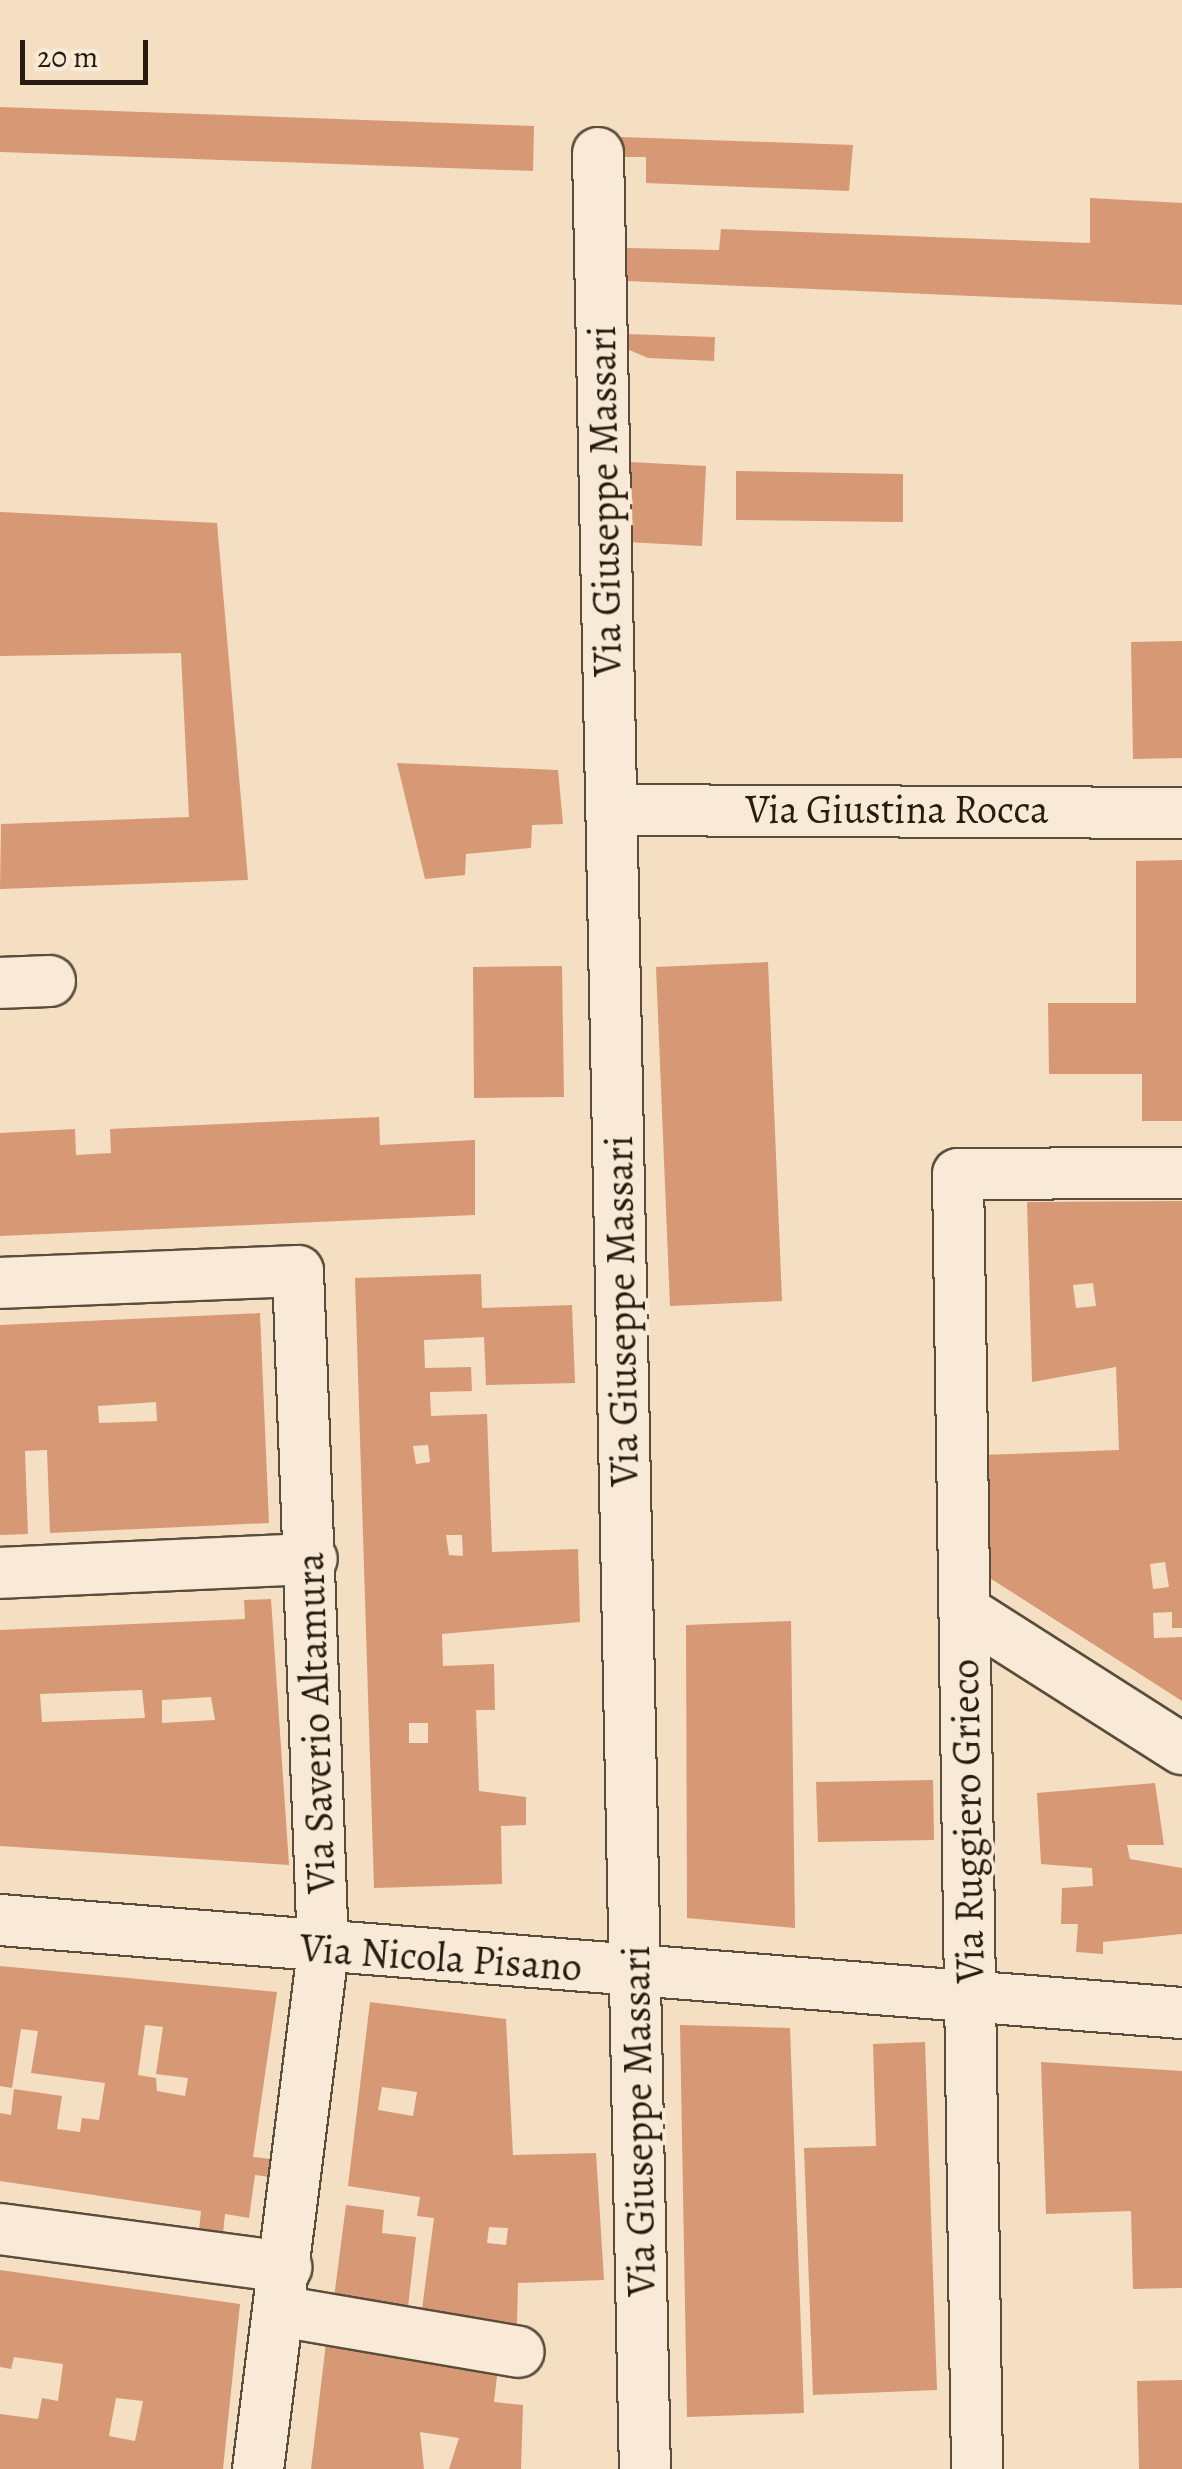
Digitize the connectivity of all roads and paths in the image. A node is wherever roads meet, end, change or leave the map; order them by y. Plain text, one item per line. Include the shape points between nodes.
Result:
1 (598, 154) dead end
2 (612, 810) junction
3 (1182, 813) edge
4 (50, 982) dead end
5 (0, 983) edge
6 (1182, 1173) edge
7 (0, 1283) edge
8 (312, 1558) junction
9 (0, 1573) edge
10 (964, 1611) junction
11 (1182, 1749) edge
12 (0, 1920) edge
13 (323, 1951) junction
14 (636, 1972) junction
15 (970, 1996) junction
16 (1182, 2013) edge
17 (0, 2229) edge
18 (283, 2289) junction
19 (519, 2352) dead end
20 (258, 2469) edge
21 (646, 2469) edge
22 (977, 2469) edge

1 - 2 street, Via Giuseppe Massari
2 - 3 street, Via Giustina Rocca
2 - 14 street, Via Giuseppe Massari
4 - 5 street
6 - 10 street, Via Ruggiero Grieco via 958,1174
7 - 8 street, Via Saverio Altamura via 298,1271
8 - 9 street
8 - 13 street, Via Saverio Altamura
10 - 11 street
10 - 15 street, Via Ruggiero Grieco
12 - 13 street, Via Nicola Pisano
13 - 14 street, Via Nicola Pisano
13 - 18 street, Via Saverio Altamura
14 - 15 street, Via Nicola Pisano
14 - 21 street, Via Giuseppe Massari
15 - 16 street, Via Nicola Pisano
15 - 22 street, Via Ruggiero Grieco
17 - 18 street
18 - 19 street
18 - 20 street, Via Saverio Altamura

